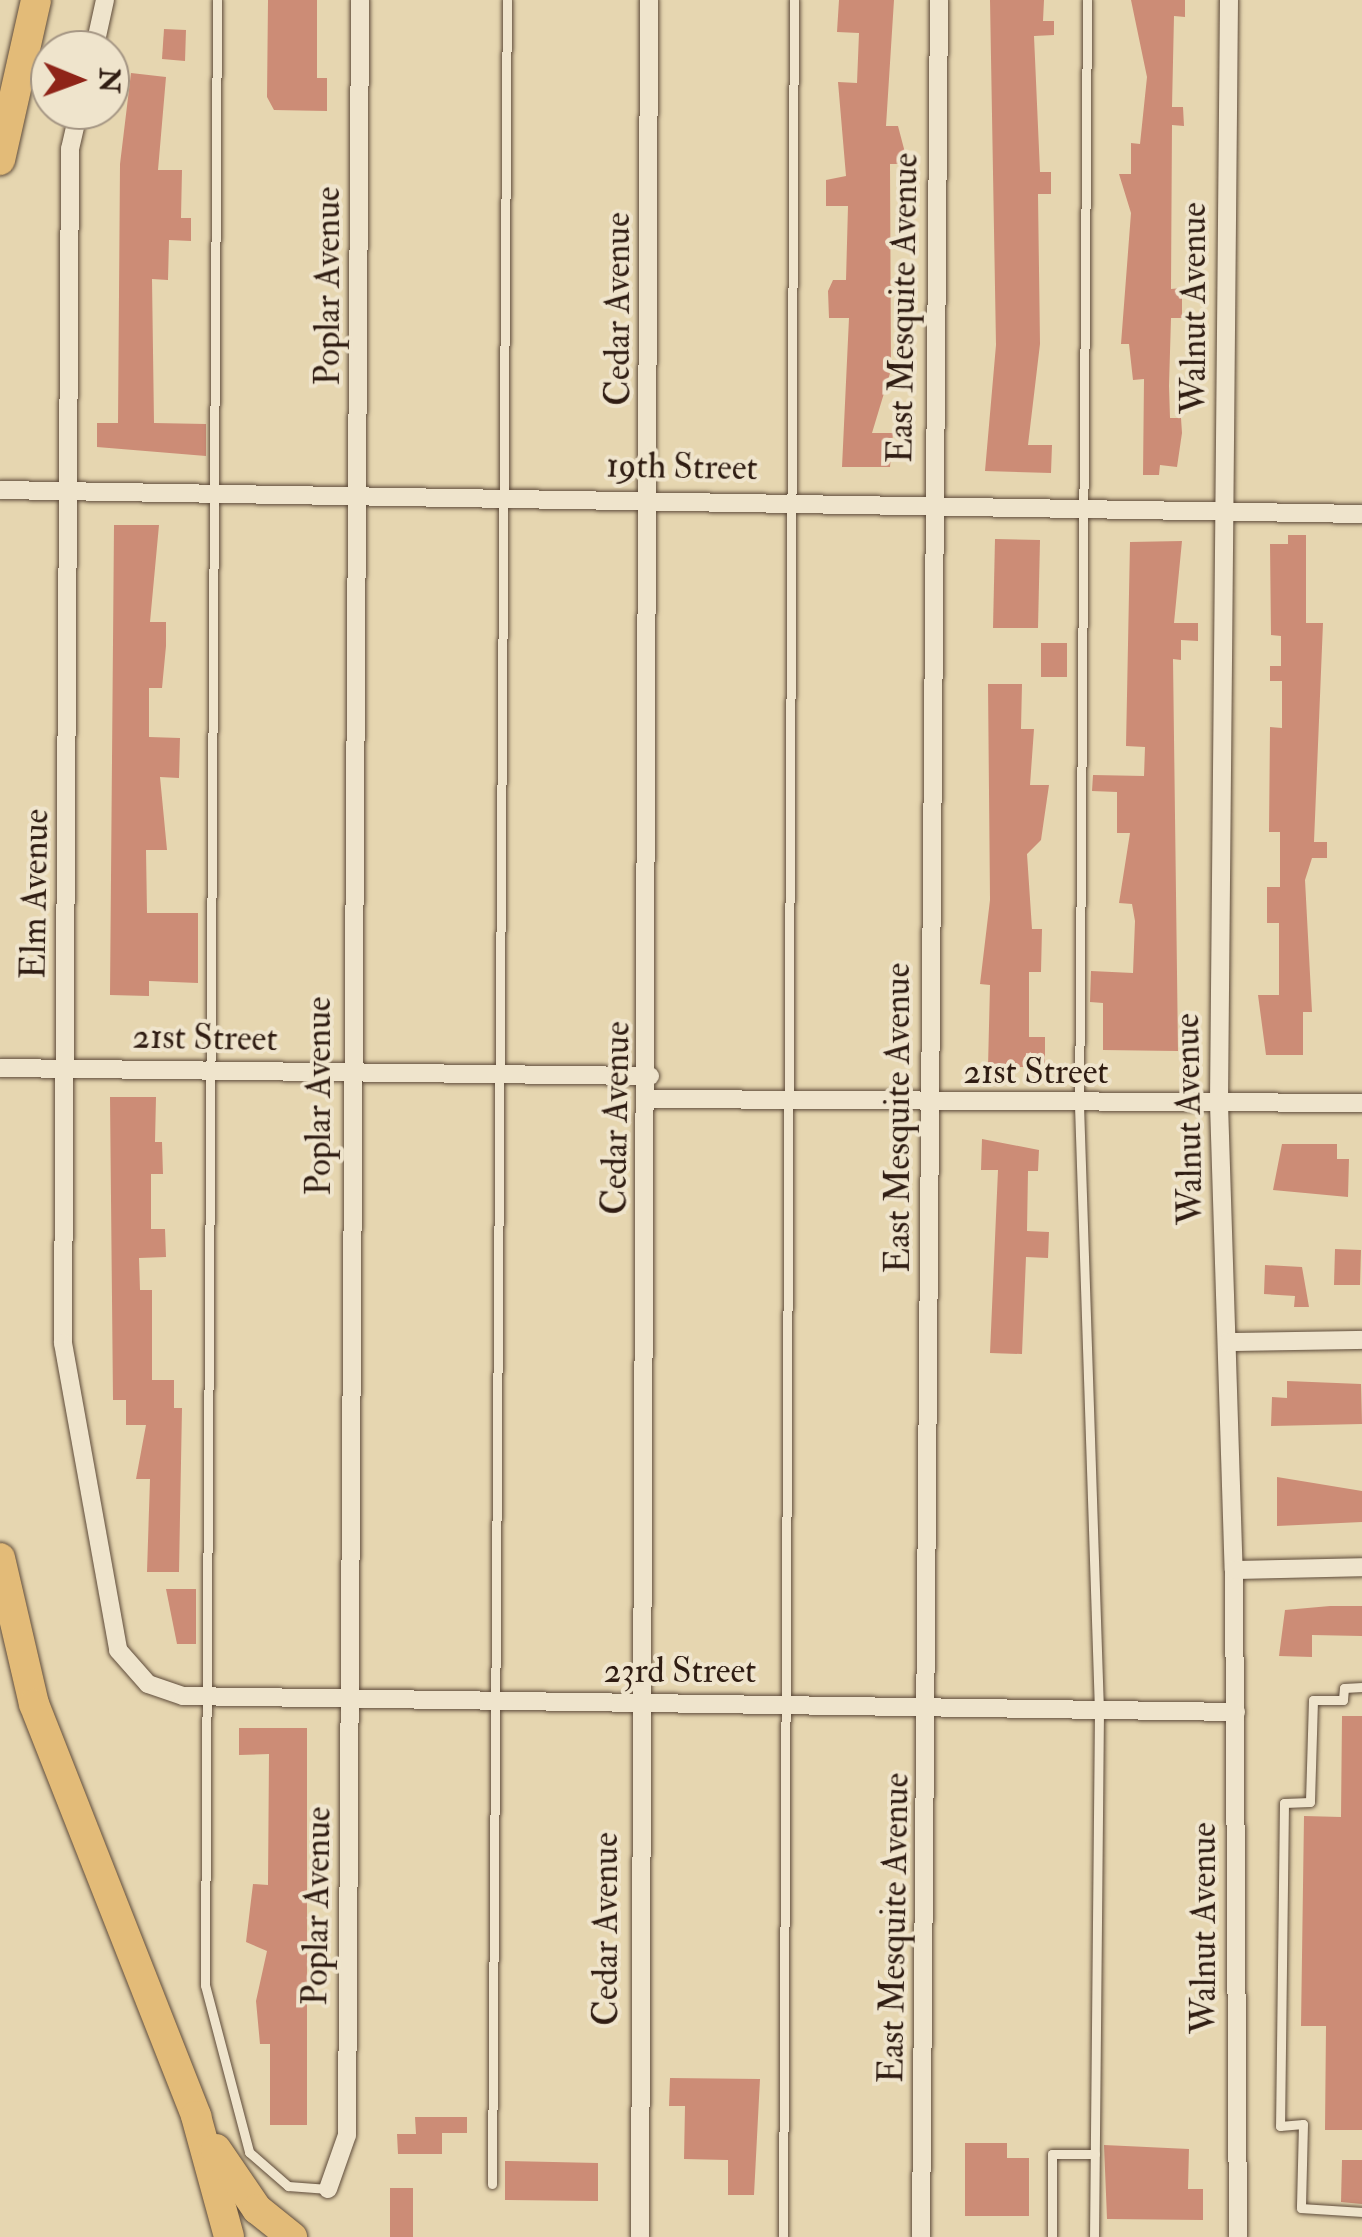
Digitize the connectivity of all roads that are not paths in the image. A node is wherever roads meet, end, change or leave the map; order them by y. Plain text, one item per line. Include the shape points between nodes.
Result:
1 (36, 0) edge
2 (106, 0) edge
3 (218, 0) edge
4 (360, 0) edge
5 (506, 0) edge
6 (650, 0) edge
7 (794, 0) edge
8 (939, 0) edge
9 (1087, 0) edge
10 (1229, 0) edge
11 (99, 30) edge
12 (74, 130) edge
13 (0, 160) edge
14 (0, 490) edge
15 (72, 490) junction
16 (217, 492) junction
17 (361, 494) junction
18 (508, 496) junction
19 (650, 500) junction
20 (794, 501) junction
21 (934, 509) junction
22 (1084, 511) junction
23 (1225, 513) junction
24 (1362, 514) edge
25 (0, 1068) edge
26 (66, 1068) junction
27 (214, 1070) junction
28 (351, 1072) junction
29 (506, 1074) junction
30 (650, 1076) junction
31 (650, 1099) junction
32 (792, 1101) junction
33 (1362, 1103) edge
34 (930, 1104) junction
35 (1219, 1104) junction
36 (1080, 1105) junction
37 (1362, 1340) edge
38 (1228, 1342) junction
39 (0, 1558) edge
40 (1362, 1567) edge
41 (1234, 1570) junction
42 (132, 1670) joint
43 (1362, 1687) edge
44 (209, 1696) junction
45 (352, 1696) junction
46 (498, 1702) junction
47 (638, 1704) junction
48 (786, 1704) junction
49 (931, 1708) junction
50 (1098, 1710) junction
51 (1236, 1712) junction
52 (196, 2116) junction
53 (1095, 2154) junction
54 (492, 2184) dead end
55 (328, 2189) joint
56 (1362, 2212) edge
57 (229, 2237) edge
58 (292, 2237) edge
59 (640, 2237) edge
60 (783, 2237) edge
61 (921, 2237) edge
62 (1052, 2237) edge
63 (1094, 2237) edge
64 (1238, 2237) edge

1 - 13 highway
2 - 11 street
3 - 16 lane
4 - 17 street, Poplar Avenue
5 - 18 lane
6 - 19 street, Cedar Avenue
7 - 20 lane
8 - 21 street, East Mesquite Avenue
9 - 22 lane
10 - 23 street, Walnut Avenue
12 - 15 street, Elm Avenue
14 - 15 street, 19th Street
15 - 16 street, 19th Street
15 - 26 street, Elm Avenue
16 - 17 street, 19th Street
16 - 27 lane
17 - 18 street, 19th Street
17 - 28 street, Poplar Avenue
18 - 19 street, 19th Street
18 - 29 lane
19 - 20 street, 19th Street
19 - 30 street, Cedar Avenue
20 - 21 street, 19th Street
20 - 32 lane
21 - 22 street, 19th Street
21 - 34 street, East Mesquite Avenue
22 - 23 street, 19th Street
22 - 36 lane
23 - 24 street, 19th Street
23 - 35 street, Walnut Avenue
25 - 26 street, 21st Street
26 - 27 street, 21st Street
26 - 42 street, Elm Avenue via 63,1343 118,1650
27 - 28 street, 21st Street
27 - 44 lane
28 - 29 street, 21st Street
28 - 45 street, Poplar Avenue
29 - 30 street, 21st Street
29 - 46 lane
30 - 31 street, Cedar Avenue
31 - 32 street, 21st Street
31 - 47 street, Cedar Avenue
32 - 34 street, 21st Street
32 - 48 lane
33 - 35 street, 21st Street
34 - 36 street, 21st Street
34 - 49 street, East Mesquite Avenue
35 - 36 street, 21st Street
35 - 38 street, Walnut Avenue
36 - 50 lane
37 - 38 street
38 - 41 street, Walnut Avenue
39 - 52 highway via 70,1810
40 - 41 street
41 - 51 street, Walnut Avenue
42 - 44 street, 23rd Street via 148,1684
43 - 56 lane via 1344,1688 1343,1700 1313,1700 1310,1802 1284,1803 1280,2126 1303,2124 1301,2208
44 - 45 street, 23rd Street
44 - 55 lane via 205,1985 233,2110 248,2152 272,2178
45 - 46 street, 23rd Street
45 - 55 street, Poplar Avenue via 346,2136
46 - 47 street, 23rd Street
46 - 54 lane
47 - 48 street, 23rd Street
47 - 59 street, Cedar Avenue
48 - 49 street, 23rd Street
48 - 60 lane
49 - 50 street, 23rd Street
49 - 61 street, East Mesquite Avenue
50 - 51 street, 23rd Street
50 - 53 lane
51 - 64 street, Walnut Avenue
52 - 57 highway
52 - 58 highway via 243,2191
53 - 62 lane via 1052,2154
53 - 63 lane

